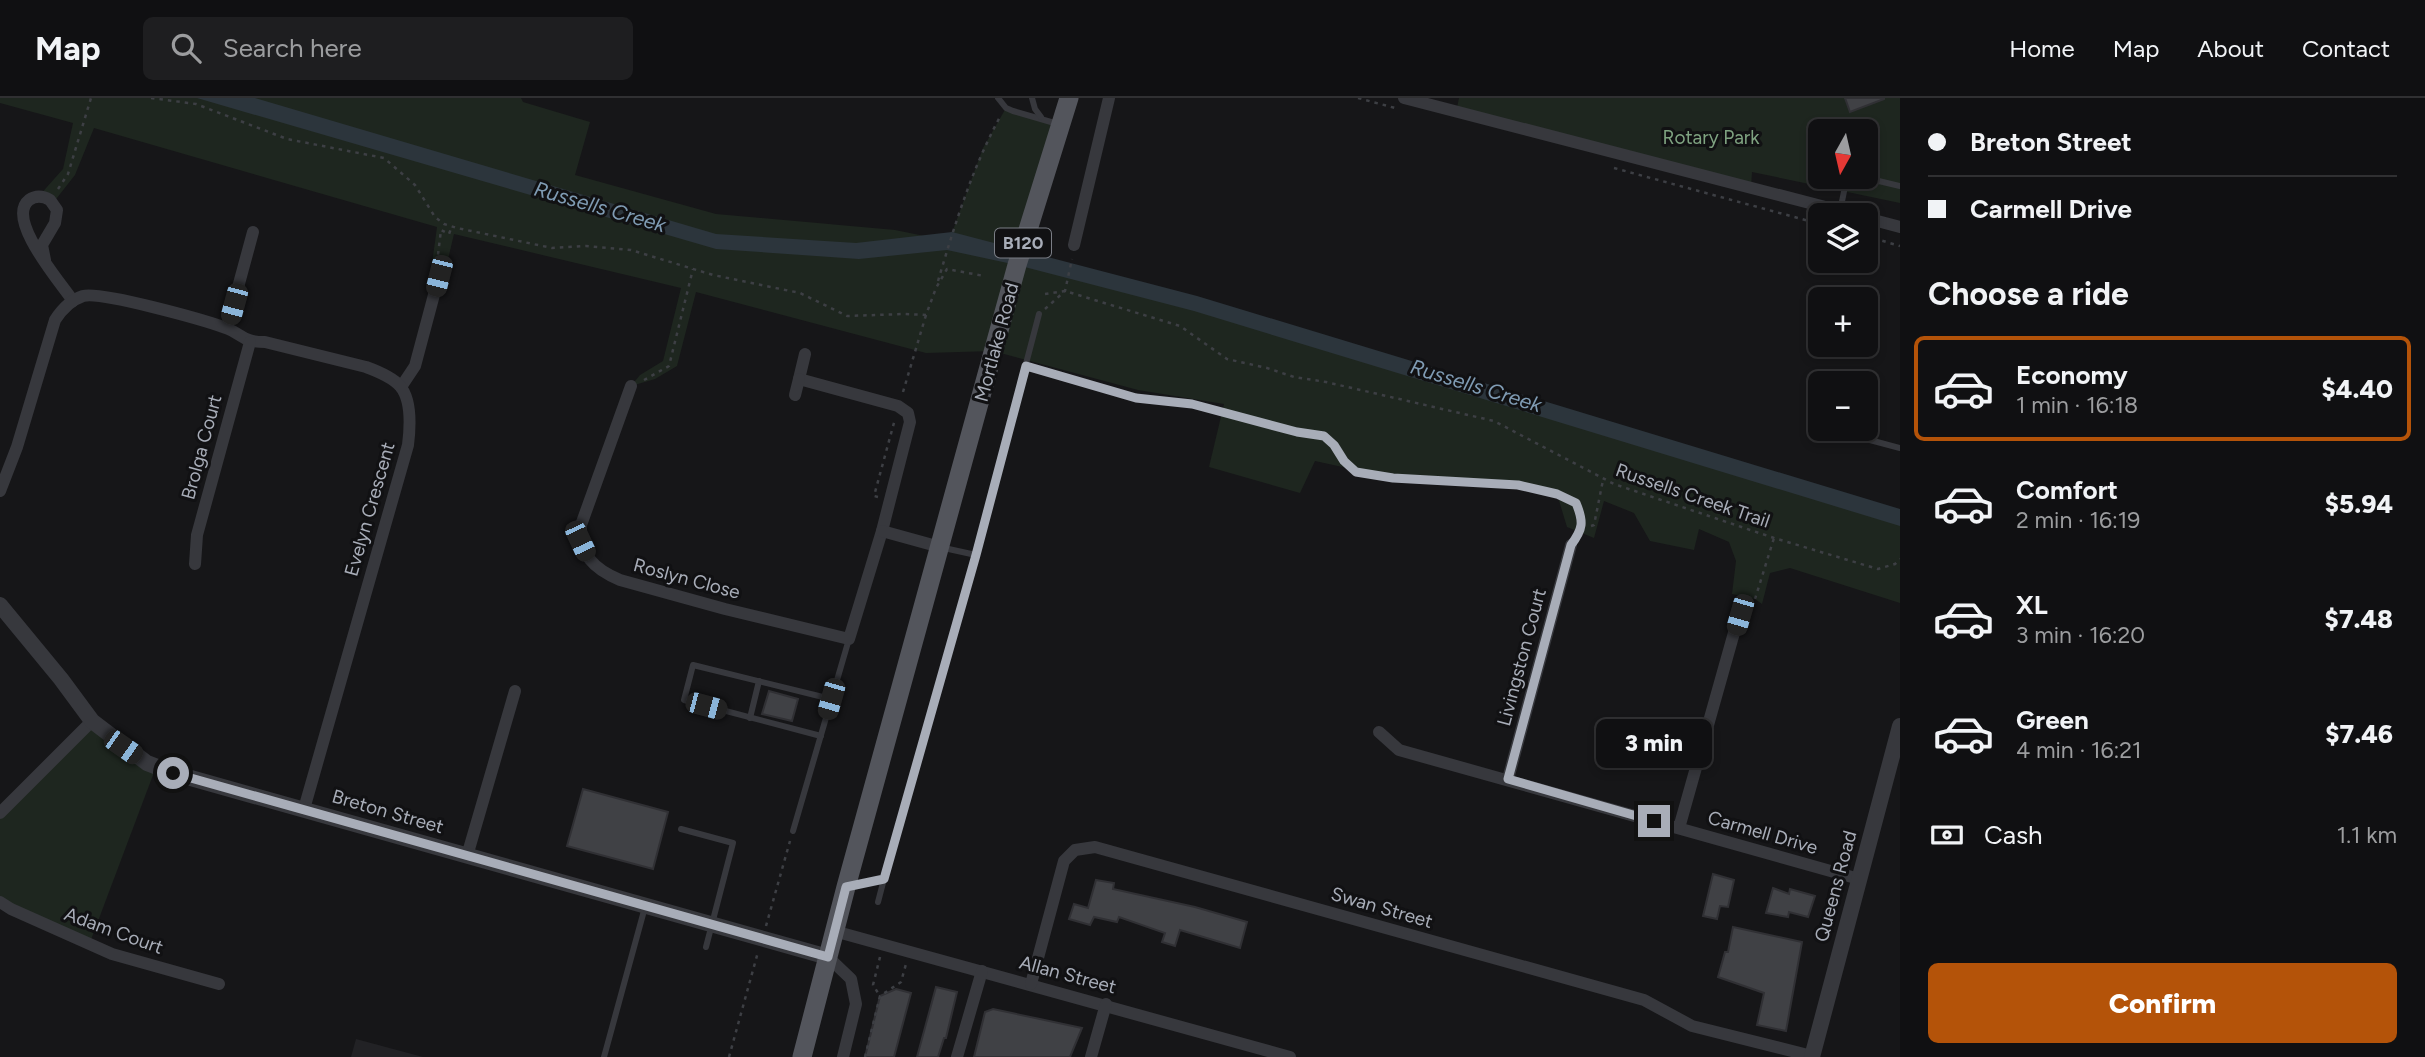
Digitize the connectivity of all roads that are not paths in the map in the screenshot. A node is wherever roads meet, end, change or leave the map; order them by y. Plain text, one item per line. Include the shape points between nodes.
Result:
1 (998, 98) edge
2 (1032, 98) edge
3 (1069, 98) edge
4 (1110, 98) edge
5 (1404, 98) edge
6 (1053, 122) junction
7 (1878, 181) edge
8 (1900, 186) edge
9 (1809, 203) edge
10 (23, 218) junction
11 (1878, 221) edge
12 (55, 222) junction
13 (1900, 227) edge
14 (253, 232) dead end
15 (1074, 245) road end
16 (45, 260) junction
17 (439, 276) road end
18 (73, 300) junction
19 (1039, 314) road end
20 (227, 328) junction
21 (250, 342) junction
22 (805, 354) dead end
23 (1026, 366) junction
24 (799, 379) junction
25 (401, 387) junction
26 (631, 387) road end
27 (795, 395) dead end
28 (1874, 441) edge
29 (1900, 448) edge
30 (0, 491) edge
31 (882, 531) junction
32 (1571, 545) joint
33 (940, 547) junction
34 (976, 555) junction
35 (195, 564) dead end
36 (0, 605) edge
37 (1740, 615) road end
38 (849, 639) junction
39 (759, 681) junction
40 (515, 691) dead end
41 (831, 699) junction
42 (750, 718) junction
43 (92, 721) junction
44 (1900, 726) edge
45 (1379, 732) dead end
46 (821, 736) junction
47 (1508, 779) junction
48 (304, 809) junction
49 (0, 813) edge
50 (1679, 828) junction
51 (681, 829) dead end
52 (793, 831) dead end
53 (467, 856) junction
54 (884, 879) junction
55 (1859, 879) junction
56 (846, 887) junction
57 (0, 902) edge
58 (878, 902) dead end
59 (645, 905) junction
60 (712, 924) junction
61 (834, 931) junction
62 (706, 947) dead end
63 (828, 957) junction
64 (982, 971) junction
65 (219, 984) dead end
66 (1031, 984) junction
67 (1105, 1004) junction
68 (1257, 1052) edge
69 (1812, 1056) edge
70 (604, 1057) edge
71 (802, 1057) edge
72 (843, 1057) edge
73 (957, 1057) edge
74 (1091, 1057) edge
75 (1290, 1057) edge

1 - 6 lane via 1006,108
2 - 6 lane via 1037,113
3 - 6 main road, Mortlake Road / B120
4 - 15 street
5 - 9 street
6 - 33 main road, Mortlake Road / B120
7 - 8 lane
10 - 12 street via 37,230
10 - 12 street via 24,205 44,197 57,211
10 - 16 street via 30,239
11 - 13 street
12 - 16 street via 42,245
14 - 20 street
16 - 18 street
17 - 25 street via 415,366
18 - 20 street via 109,296
18 - 30 street via 55,320 18,447
19 - 23 lane, Mortlake Road
20 - 21 street
21 - 25 street via 366,366
21 - 35 street, Brolga Court via 197,535
22 - 24 street
23 - 32 lane via 1136,398 1192,404 1324,436 1356,472 1518,485 1557,494 1576,503 1582,519 1581,531
23 - 34 lane, Mortlake Road
24 - 27 street
24 - 31 street via 894,404 908,413 908,431
25 - 48 street, Evelyn Crescent via 411,419 408,445
26 - 38 street, Roslyn Close via 581,525 580,541 595,566 621,580
28 - 29 lane
31 - 33 street
31 - 38 street
32 - 47 street, Livingston Court
33 - 34 lane
33 - 56 main road, Mortlake Road / B120
34 - 54 lane, Mortlake Road
36 - 43 street, Breton Street
37 - 50 street
38 - 41 lane
39 - 41 lane
39 - 42 lane
39 - 42 lane via 693,664 684,700
40 - 53 street
41 - 46 lane
42 - 46 lane
43 - 48 street, Breton Street via 147,763
43 - 49 street
44 - 55 street, Queens Road
45 - 47 street, Carmell Drive via 1399,750
46 - 52 lane
47 - 50 street, Carmell Drive
48 - 53 street, Breton Street
50 - 55 street, Carmell Drive
51 - 60 lane via 733,844
53 - 59 street, Breton Street
54 - 56 lane
54 - 58 lane, Mortlake Road
55 - 69 street, Queens Road
56 - 61 main road, Mortlake Road / B120
57 - 65 street, Adam Court via 112,954
59 - 60 street, Breton Street
59 - 70 lane
60 - 62 lane
60 - 63 street, Breton Street
61 - 63 main road, Mortlake Road / B120
61 - 64 street, Allan Street
63 - 71 main road, Mortlake Road / B120
63 - 72 street via 851,979 856,1004
64 - 66 street, Allan Street
64 - 73 street
66 - 67 street, Allan Street
66 - 69 street, Swan Street via 1064,861 1075,850 1095,847 1644,1000 1692,1026
67 - 68 street, Allan Street
67 - 74 street
68 - 75 street, Allan Street

